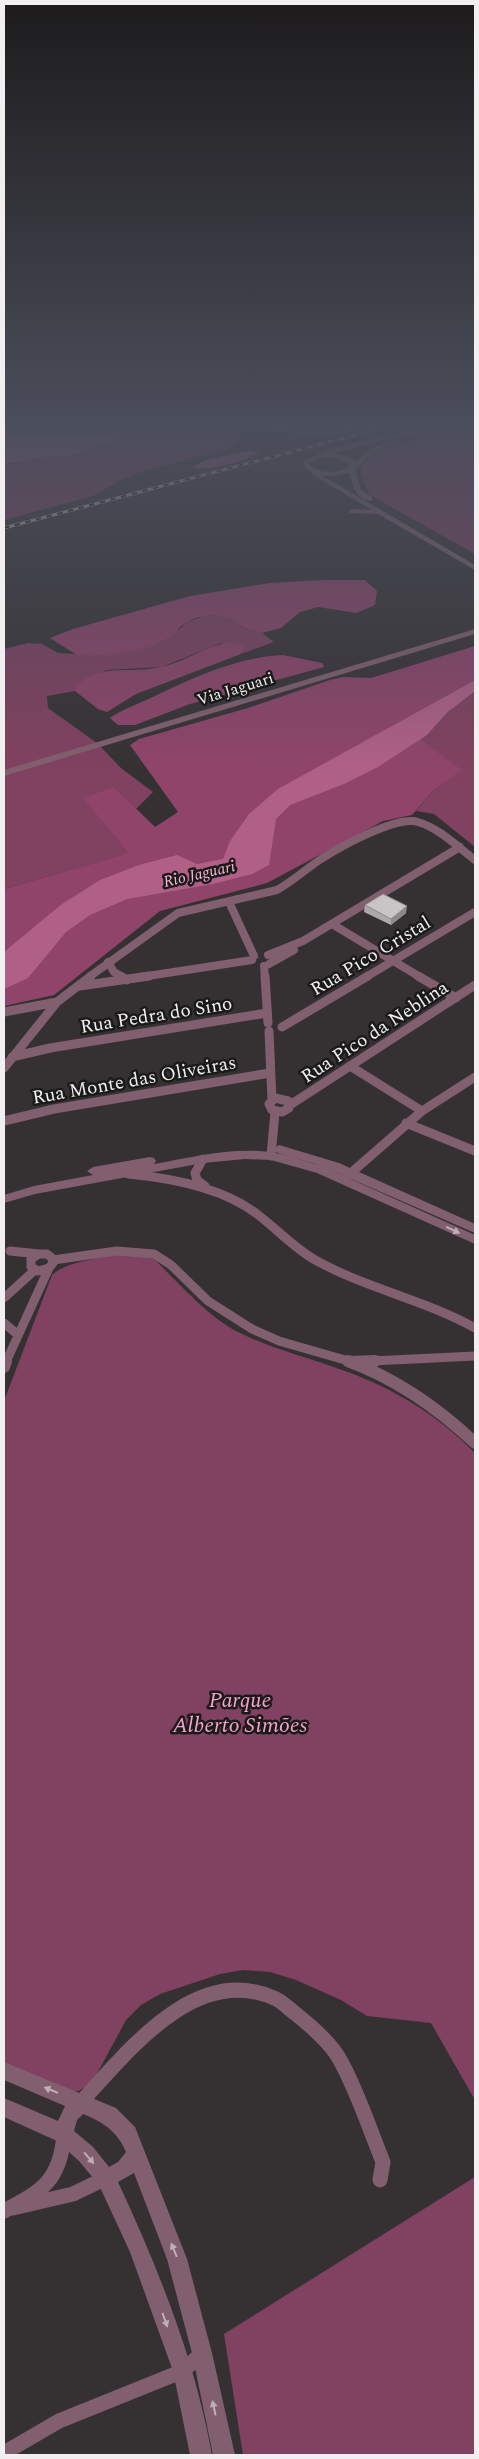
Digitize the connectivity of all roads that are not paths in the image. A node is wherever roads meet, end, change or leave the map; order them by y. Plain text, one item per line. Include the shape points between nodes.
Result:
1 (431, 543) edge
2 (444, 543) edge
3 (475, 561) edge
4 (475, 568) edge
5 (475, 631) edge
6 (4, 773) edge
7 (460, 847) junction
8 (475, 860) edge
9 (229, 902) junction
10 (475, 912) edge
11 (332, 924) junction
12 (253, 958) junction
13 (392, 961) junction
14 (108, 962) junction
15 (267, 962) junction
16 (128, 980) junction
17 (475, 985) edge
18 (79, 986) junction
19 (456, 998) junction
20 (57, 1002) junction
21 (4, 1012) edge
22 (267, 1013) junction
23 (269, 1027) junction
24 (31, 1034) junction
25 (50, 1048) junction
26 (12, 1058) junction
27 (350, 1066) junction
28 (4, 1068) edge
29 (270, 1073) junction
30 (475, 1077) edge
31 (272, 1100) junction
32 (288, 1108) junction
33 (422, 1111) junction
34 (275, 1112) junction
35 (4, 1120) edge
36 (406, 1123) junction
37 (275, 1131) junction
38 (475, 1151) edge
39 (272, 1152) junction
40 (203, 1159) junction
41 (128, 1174) junction
42 (347, 1176) junction
43 (208, 1188) junction
44 (4, 1190) edge
45 (4, 1199) edge
46 (475, 1229) edge
47 (475, 1240) edge
48 (7, 1250) edge
49 (39, 1254) junction
50 (42, 1266) junction
51 (4, 1298) edge
52 (4, 1323) edge
53 (475, 1328) edge
54 (17, 1334) junction
55 (475, 1356) edge
56 (350, 1362) junction
57 (4, 1367) edge
58 (475, 1443) edge
59 (4, 2071) edge
60 (81, 2102) junction
61 (4, 2107) edge
62 (64, 2134) junction
63 (136, 2154) junction
64 (106, 2178) junction
65 (380, 2180) dead end
66 (6, 2210) edge
67 (202, 2353) junction
68 (183, 2371) junction
69 (4, 2452) edge
70 (202, 2455) edge
71 (224, 2455) edge

1 - 4 street
2 - 3 street
5 - 6 street, Via Jaguari
7 - 8 street
7 - 9 street via 424,823 395,822 316,862 277,890
7 - 11 street
9 - 12 street
9 - 14 street via 178,913
10 - 13 street, Rua Pico Cristal
11 - 13 street
11 - 15 street via 294,950
12 - 15 street via 256,965
12 - 16 street
13 - 19 street
13 - 23 street, Rua Pico Cristal via 278,1031
14 - 16 street via 114,972
14 - 18 street
15 - 22 street
16 - 18 street
17 - 19 street, Rua Pico da Neblina
18 - 20 street
19 - 27 street, Rua Pico da Neblina
20 - 21 street
20 - 24 street
22 - 23 street
22 - 25 street, Rua Pedra do Sino
23 - 29 street
24 - 25 street
24 - 26 street
25 - 26 street, Rua Pedra do Sino
26 - 28 street
27 - 32 street, Rua Pico da Neblina
27 - 33 street
29 - 31 street
29 - 35 street, Rua Monte das Oliveiras
30 - 33 street
31 - 32 street via 285,1099
31 - 34 street via 268,1106
32 - 34 street
32 - 37 street
33 - 36 street
34 - 37 street
36 - 38 street
36 - 42 street
37 - 39 street
39 - 40 street
39 - 42 street
39 - 44 street via 244,1147 204,1152 32,1182
40 - 41 street
40 - 43 street via 196,1173 197,1180
41 - 43 street via 164,1177
41 - 45 street via 34,1190
42 - 46 street
42 -> 47 street
43 - 53 street via 255,1212 316,1261 447,1312
48 - 49 street
48 - 50 street
49 - 50 street
49 - 50 street via 47,1254
50 - 51 street
50 - 54 street via 35,1297
50 - 56 street via 130,1249 156,1254 201,1295 240,1323 281,1343
52 - 54 street
54 - 57 street
55 - 56 street
56 - 58 street via 420,1397 449,1417
60 -> 59 street
60 - 62 street via 69,2115
60 - 63 street via 109,2115 128,2134
60 - 65 street via 168,2014 207,1996 238,1989 275,1998 311,2026 340,2058 383,2162
61 - 62 street
62 -> 64 street
62 - 66 street via 64,2156 49,2184
63 - 64 street via 125,2169
67 -> 63 street via 177,2259
64 - 66 street via 88,2190 62,2199
64 -> 68 street via 139,2249
67 - 68 street
71 -> 67 street
68 - 69 street via 59,2421
68 - 70 street

